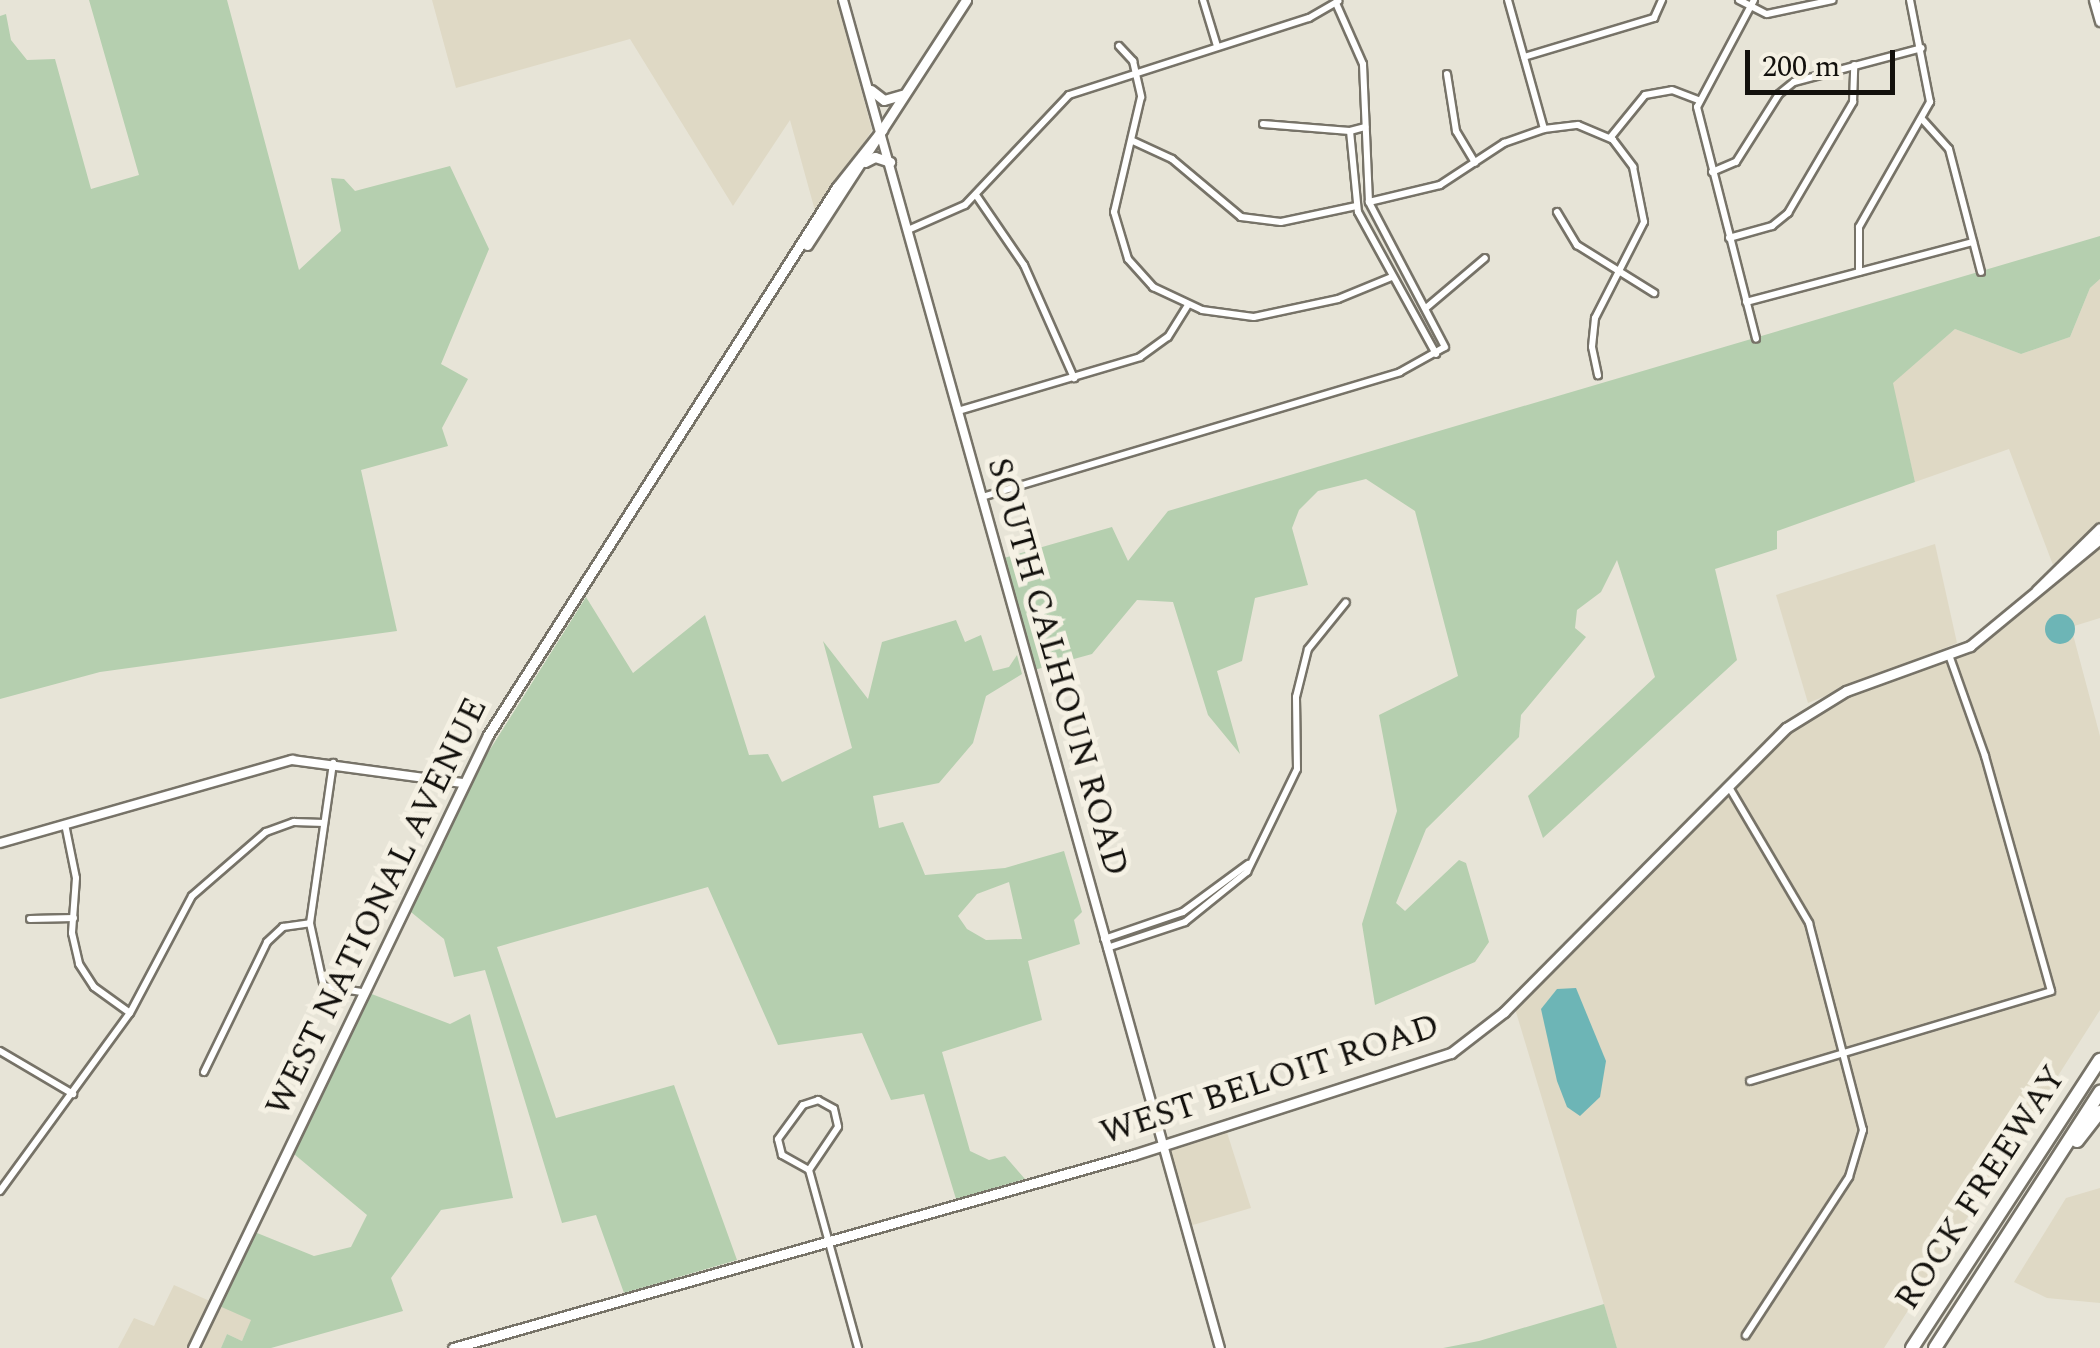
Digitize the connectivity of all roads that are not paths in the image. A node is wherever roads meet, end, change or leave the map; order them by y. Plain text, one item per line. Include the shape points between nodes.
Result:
1 (843, 0) edge
2 (966, 0) edge
3 (1204, 0) edge
4 (1508, 0) edge
5 (1662, 0) edge
6 (1739, 0) edge
7 (1833, 0) edge
8 (1910, 0) edge
9 (2094, 0) edge
10 (1338, 1) edge
11 (1752, 4) edge
12 (2100, 20) edge
13 (1118, 46) dead end
14 (1217, 46) junction
15 (1922, 48) junction
16 (1524, 58) junction
17 (1854, 65) junction
18 (1136, 70) junction
19 (1447, 74) dead end
20 (871, 90) junction
21 (905, 94) junction
22 (1698, 100) junction
23 (1922, 120) junction
24 (1263, 124) dead end
25 (1365, 127) junction
26 (1544, 129) junction
27 (882, 130) junction
28 (1350, 131) junction
29 (1610, 138) junction
30 (1133, 141) junction
31 (890, 162) junction
32 (1475, 163) junction
33 (863, 164) junction
34 (1712, 172) junction
35 (976, 195) junction
36 (1370, 202) junction
37 (1356, 206) junction
38 (1557, 212) dead end
39 (908, 230) junction
40 (1729, 238) junction
41 (1973, 242) junction
42 (800, 253) junction
43 (1484, 258) dead end
44 (1621, 272) junction
45 (1860, 272) junction
46 (1981, 272) dead end
47 (1392, 276) junction
48 (1654, 293) dead end
49 (1746, 302) junction
50 (1188, 305) junction
51 (1426, 308) junction
52 (1756, 340) dead end
53 (1439, 352) junction
54 (1598, 375) dead end
55 (1074, 378) junction
56 (958, 411) junction
57 (982, 497) junction
58 (2100, 528) edge
59 (2100, 539) edge
60 (1346, 602) dead end
61 (2026, 603) junction
62 (1949, 655) junction
63 (333, 762) junction
64 (462, 783) junction
65 (1729, 787) junction
66 (324, 822) junction
67 (65, 824) junction
68 (0, 843) edge
69 (1248, 864) junction
70 (1215, 889) junction
71 (1221, 897) junction
72 (1180, 913) junction
73 (74, 918) junction
74 (30, 919) dead end
75 (1185, 922) junction
76 (310, 923) junction
77 (1106, 944) junction
78 (362, 992) junction
79 (130, 1013) junction
80 (0, 1050) edge
81 (1845, 1053) junction
82 (2100, 1060) edge
83 (204, 1072) dead end
84 (1750, 1082) dead end
85 (2100, 1092) edge
86 (73, 1094) junction
87 (2100, 1112) edge
88 (1163, 1144) junction
89 (809, 1170) junction
90 (0, 1191) edge
91 (2023, 1209) junction
92 (828, 1241) junction
93 (1746, 1334) dead end
94 (193, 1348) edge
95 (452, 1348) edge
96 (858, 1348) edge
97 (1220, 1348) edge
98 (1912, 1348) edge
99 (1935, 1348) edge

1 - 20 street, SOUTH CALHOUN ROAD
2 - 21 main road, WEST NATIONAL AVENUE
3 - 14 street
4 - 16 street
5 - 16 street via 1649,20
6 - 11 street
7 - 11 street via 1776,14
8 - 15 street
9 - 12 main road
10 - 14 street
10 - 25 street via 1363,64
11 - 22 street
13 - 18 street
14 - 18 street
15 - 17 street
15 - 23 street via 1932,88
16 - 26 street
17 - 34 street via 1786,87 1741,156
17 - 40 street via 1852,102 1788,213 1772,226
18 - 30 street via 1140,114
18 - 35 street via 1058,102
19 - 32 street via 1456,131
20 - 21 main road via 886,100
20 - 27 street, SOUTH CALHOUN ROAD
21 - 27 main road, WEST NATIONAL AVENUE
22 - 29 street via 1672,90 1645,95
22 - 34 street
23 - 41 street via 1946,142
23 - 45 street via 1859,227 1854,250
24 - 28 street
25 - 28 street
25 - 36 street
26 - 29 street via 1578,126
26 - 32 street
27 - 31 street, SOUTH CALHOUN ROAD
27 - 33 main road, WEST NATIONAL AVENUE
27 - 42 main road, WEST NATIONAL AVENUE via 868,140
28 - 37 street
29 - 44 street via 1632,167 1644,210 1641,236
30 - 37 street via 1172,159 1241,217 1281,222
30 - 50 street via 1115,195 1122,246 1153,287
31 - 33 main road via 875,156
31 - 39 street, SOUTH CALHOUN ROAD
32 - 36 street via 1440,185
33 - 42 main road, WEST NATIONAL AVENUE
34 - 40 street
35 - 39 street
35 - 55 street via 1024,265
36 - 51 street
37 - 47 street
38 - 44 street via 1572,241
39 - 56 street, SOUTH CALHOUN ROAD
40 - 49 street
41 - 45 street
41 - 46 street
42 - 64 main road, WEST NATIONAL AVENUE
43 - 51 street
44 - 48 street
44 - 54 street via 1593,328
45 - 49 street
47 - 50 street via 1280,314 1229,316
47 - 53 street
49 - 52 street
50 - 55 street via 1156,347
51 - 53 street via 1445,341
53 - 57 street via 1400,372
55 - 56 street
56 - 57 street, SOUTH CALHOUN ROAD
57 - 77 street, SOUTH CALHOUN ROAD
58 - 61 main road, WEST BELOIT ROAD
59 - 61 main road, WEST BELOIT ROAD
60 - 69 street via 1308,649 1296,697 1297,770 1284,806
61 - 62 main road, WEST BELOIT ROAD
62 - 65 main road, WEST BELOIT ROAD via 1824,701 1786,728
62 - 81 street via 1988,765 2051,991
63 - 64 street
63 - 66 street
63 - 67 street via 280,762
64 - 78 main road, WEST NATIONAL AVENUE
65 - 81 street via 1804,911
65 - 88 main road, WEST BELOIT ROAD via 1464,1045 1428,1063
66 - 76 street
66 - 79 street via 277,826 201,887 180,912
67 - 68 street
67 - 73 street via 76,878
69 - 70 street
69 - 71 street
70 - 71 street
70 - 72 street
71 - 75 street
72 - 75 street
72 - 77 street
73 - 74 street
73 - 79 street via 83,972
75 - 77 street
76 - 78 street via 324,989
76 - 83 street via 283,927 267,942
77 - 88 street, SOUTH CALHOUN ROAD
78 - 94 main road, WEST NATIONAL AVENUE
79 - 86 street
80 - 86 street
81 - 84 street
81 - 93 street via 1862,1121 1858,1160
82 - 98 highway, ROCK FREEWAY
85 - 91 highway, ROCK FREEWAY
86 - 90 street
87 - 91 highway
88 - 92 main road, WEST BELOIT ROAD
88 - 97 street, SOUTH CALHOUN ROAD
89 - 89 street via 782,1154 778,1139 803,1104 818,1100 834,1109 838,1127
89 - 92 street
91 - 99 highway, ROCK FREEWAY
92 - 95 main road, WEST BELOIT ROAD
92 - 96 street

